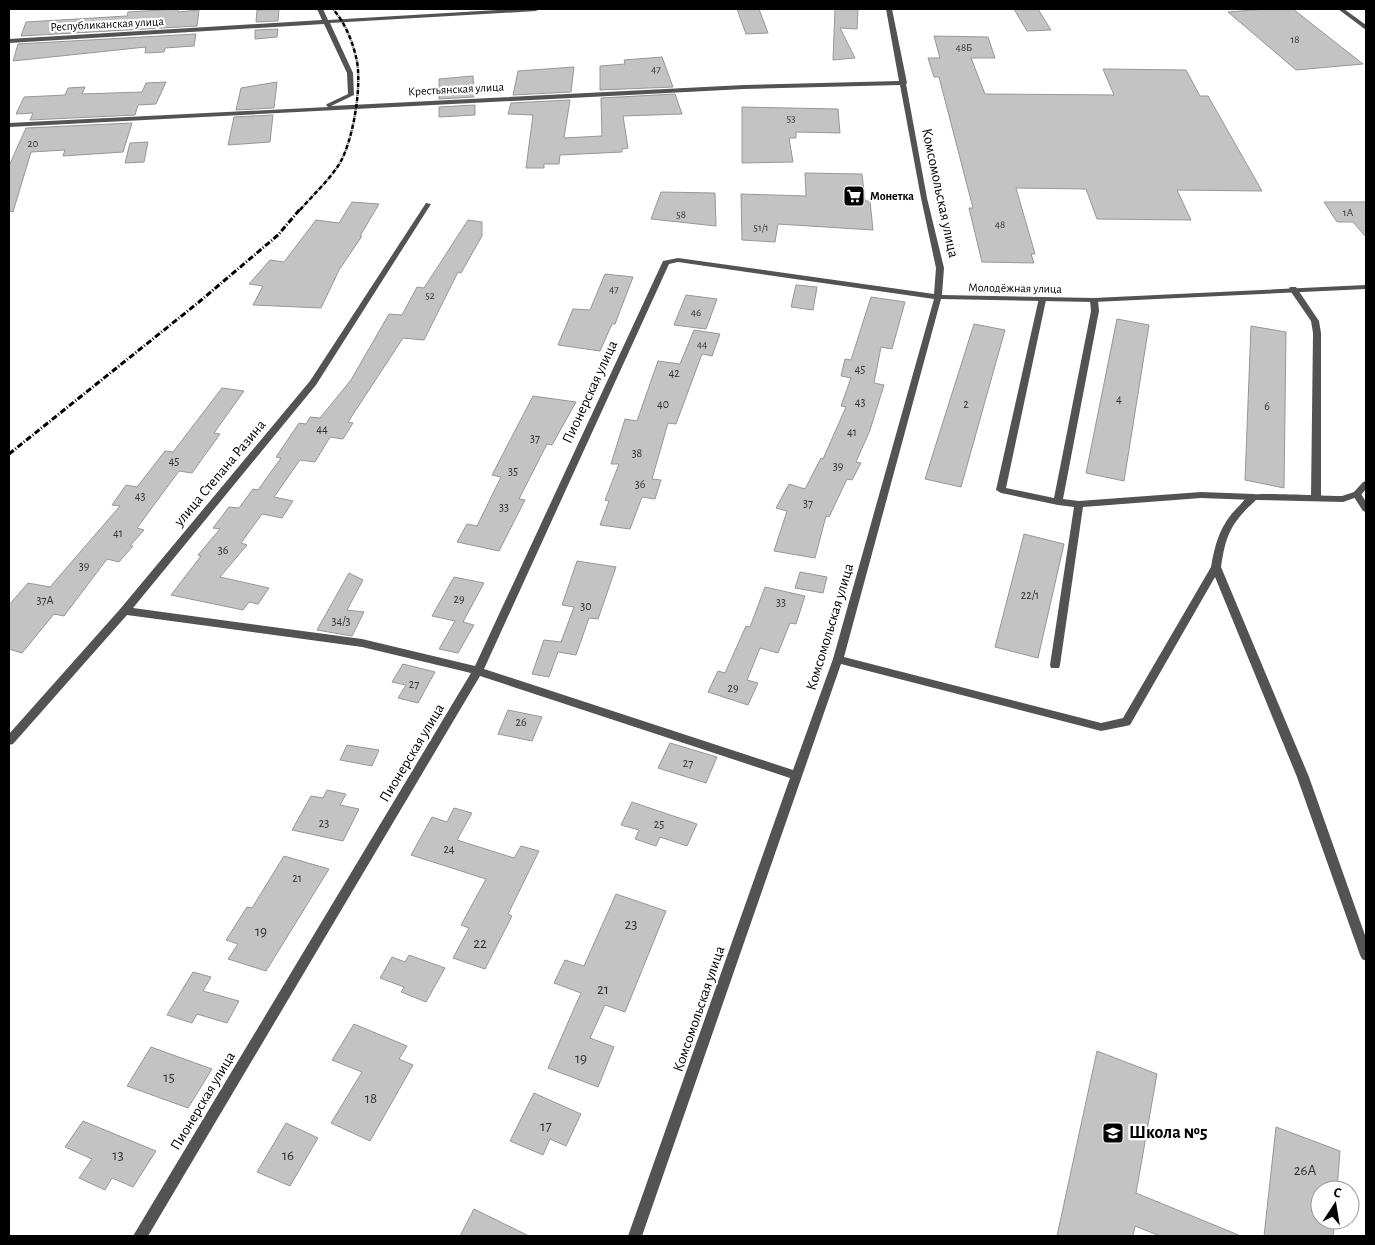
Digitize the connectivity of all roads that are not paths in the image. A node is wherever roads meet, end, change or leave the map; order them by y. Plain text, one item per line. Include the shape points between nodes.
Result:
1 (320, 9) edge
2 (536, 9) edge
3 (889, 9) edge
4 (1342, 9) edge
5 (326, 22) junction
6 (1366, 28) edge
7 (9, 41) edge
8 (904, 84) junction
9 (326, 107) junction
10 (9, 125) edge
11 (428, 204) dead end
12 (666, 263) joint
13 (1366, 287) edge
14 (1293, 289) junction
15 (938, 297) junction
16 (1042, 300) junction
17 (1094, 300) junction
18 (1366, 484) edge
19 (1357, 494) junction
20 (1254, 497) junction
21 (1316, 497) junction
22 (1058, 502) junction
23 (1079, 504) junction
24 (1366, 509) edge
25 (1216, 567) junction
26 (125, 611) junction
27 (838, 659) junction
28 (1055, 665) dead end
29 (478, 671) junction
30 (9, 741) edge
31 (797, 776) junction
32 (1366, 955) edge
33 (140, 1236) edge
34 (634, 1236) edge

1 - 5 street
2 - 5 street, Республиканская улица
3 - 8 street, Комсомольская улица
4 - 6 street
5 - 7 street, Республиканская улица
5 - 9 street via 350,73 351,94
8 - 9 street, Крестьянская улица via 744,87
8 - 15 street, Комсомольская улица via 940,268
9 - 10 street, Крестьянская улица
11 - 26 street, улица Степана Разина via 313,383
12 - 15 street, Молодёжная улица via 678,260
12 - 29 street, Пионерская улица
13 - 14 street, Молодёжная улица
14 - 17 street, Молодёжная улица
14 - 21 street via 1315,320 1318,334
15 - 16 street, Молодёжная улица
15 - 27 street, Комсомольская улица
16 - 17 street, Молодёжная улица
16 - 22 street via 1000,490
17 - 22 street via 1095,311
18 - 19 street
19 - 21 street via 1343,499
19 - 24 street
20 - 21 street
20 - 23 street via 1201,495
20 - 25 street via 1239,511 1221,537
22 - 23 street
23 - 28 street
25 - 27 street via 1126,722 1101,727
25 - 32 street via 1303,777
26 - 29 street via 362,643
26 - 30 street, улица Степана Разина
27 - 31 street, Комсомольская улица
29 - 31 street
29 - 33 street, Пионерская улица
31 - 34 street, Комсомольская улица

